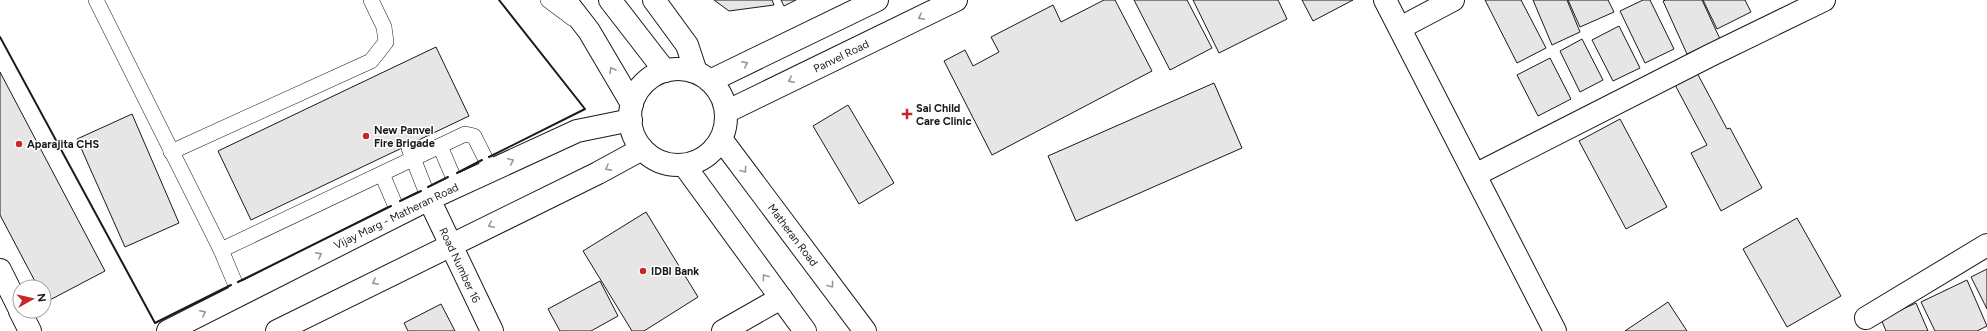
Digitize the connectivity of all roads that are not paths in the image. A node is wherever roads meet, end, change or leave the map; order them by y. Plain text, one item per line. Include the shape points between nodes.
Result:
1 (96, 0) edge
2 (371, 0) edge
3 (548, 0) edge
4 (565, 0) edge
5 (654, 0) edge
6 (877, 0) edge
7 (956, 0) edge
8 (1385, 0) edge
9 (1453, 0) edge
10 (1824, 0) edge
11 (614, 5) edge
12 (1400, 28) junction
13 (589, 31) junction
14 (665, 71) junction
15 (703, 76) junction
16 (632, 112) junction
17 (726, 112) junction
18 (721, 139) junction
19 (440, 146) junction
20 (642, 149) junction
21 (171, 152) junction
22 (411, 153) junction
23 (684, 165) junction
24 (491, 170) junction
25 (382, 174) junction
26 (1475, 176) junction
27 (457, 186) junction
28 (429, 199) junction
29 (399, 214) junction
30 (451, 244) junction
31 (1987, 245) edge
32 (220, 250) junction
33 (0, 270) edge
34 (12, 295) edge
35 (240, 295) junction
36 (781, 298) junction
37 (1866, 318) dead end
38 (24, 319) edge
39 (30, 331) edge
40 (168, 331) edge
41 (277, 331) edge
42 (492, 331) edge
43 (723, 331) edge
44 (805, 331) edge
45 (865, 331) edge
46 (1555, 331) edge

1 - 21 lane
2 - 21 lane via 384,27 386,42 373,66
3 - 13 lane
4 - 13 main road
5 - 15 main road via 687,45
15 -> 6 main road
7 -> 17 main road, Panvel Road
8 - 12 main road
9 - 12 main road
10 - 26 main road
11 - 14 main road
12 - 26 main road
16 -> 13 main road
14 - 15 main road via 681,69
14 - 16 main road via 650,78 639,89
15 - 17 main road via 720,93
16 - 20 main road via 634,135
24 -> 16 main road, Vijay Marg - Matheran Road via 577,131
17 - 18 main road via 726,124
18 - 23 main road via 712,151 699,160
18 -> 45 main road, Matheran Road
19 - 22 lane
19 - 24 lane via 465,134 474,136
19 - 27 lane
20 - 23 main road via 654,158 669,164
20 -> 30 main road
21 - 32 lane
22 - 25 lane
22 - 28 lane
36 -> 23 main road
24 - 27 main road, Vijay Marg - Matheran Road
25 - 29 lane
25 - 32 lane
26 - 46 main road
27 - 28 main road, Vijay Marg - Matheran Road
28 - 29 main road, Vijay Marg - Matheran Road
28 - 30 main road, Road Number 16
35 -> 29 main road, Vijay Marg - Matheran Road
30 -> 41 main road
30 - 42 main road, Road Number 16
31 - 37 main road
32 - 35 lane
33 - 34 main road
40 -> 35 main road, Vijay Marg - Matheran Road
36 - 43 main road
36 - 44 main road
38 - 39 main road

